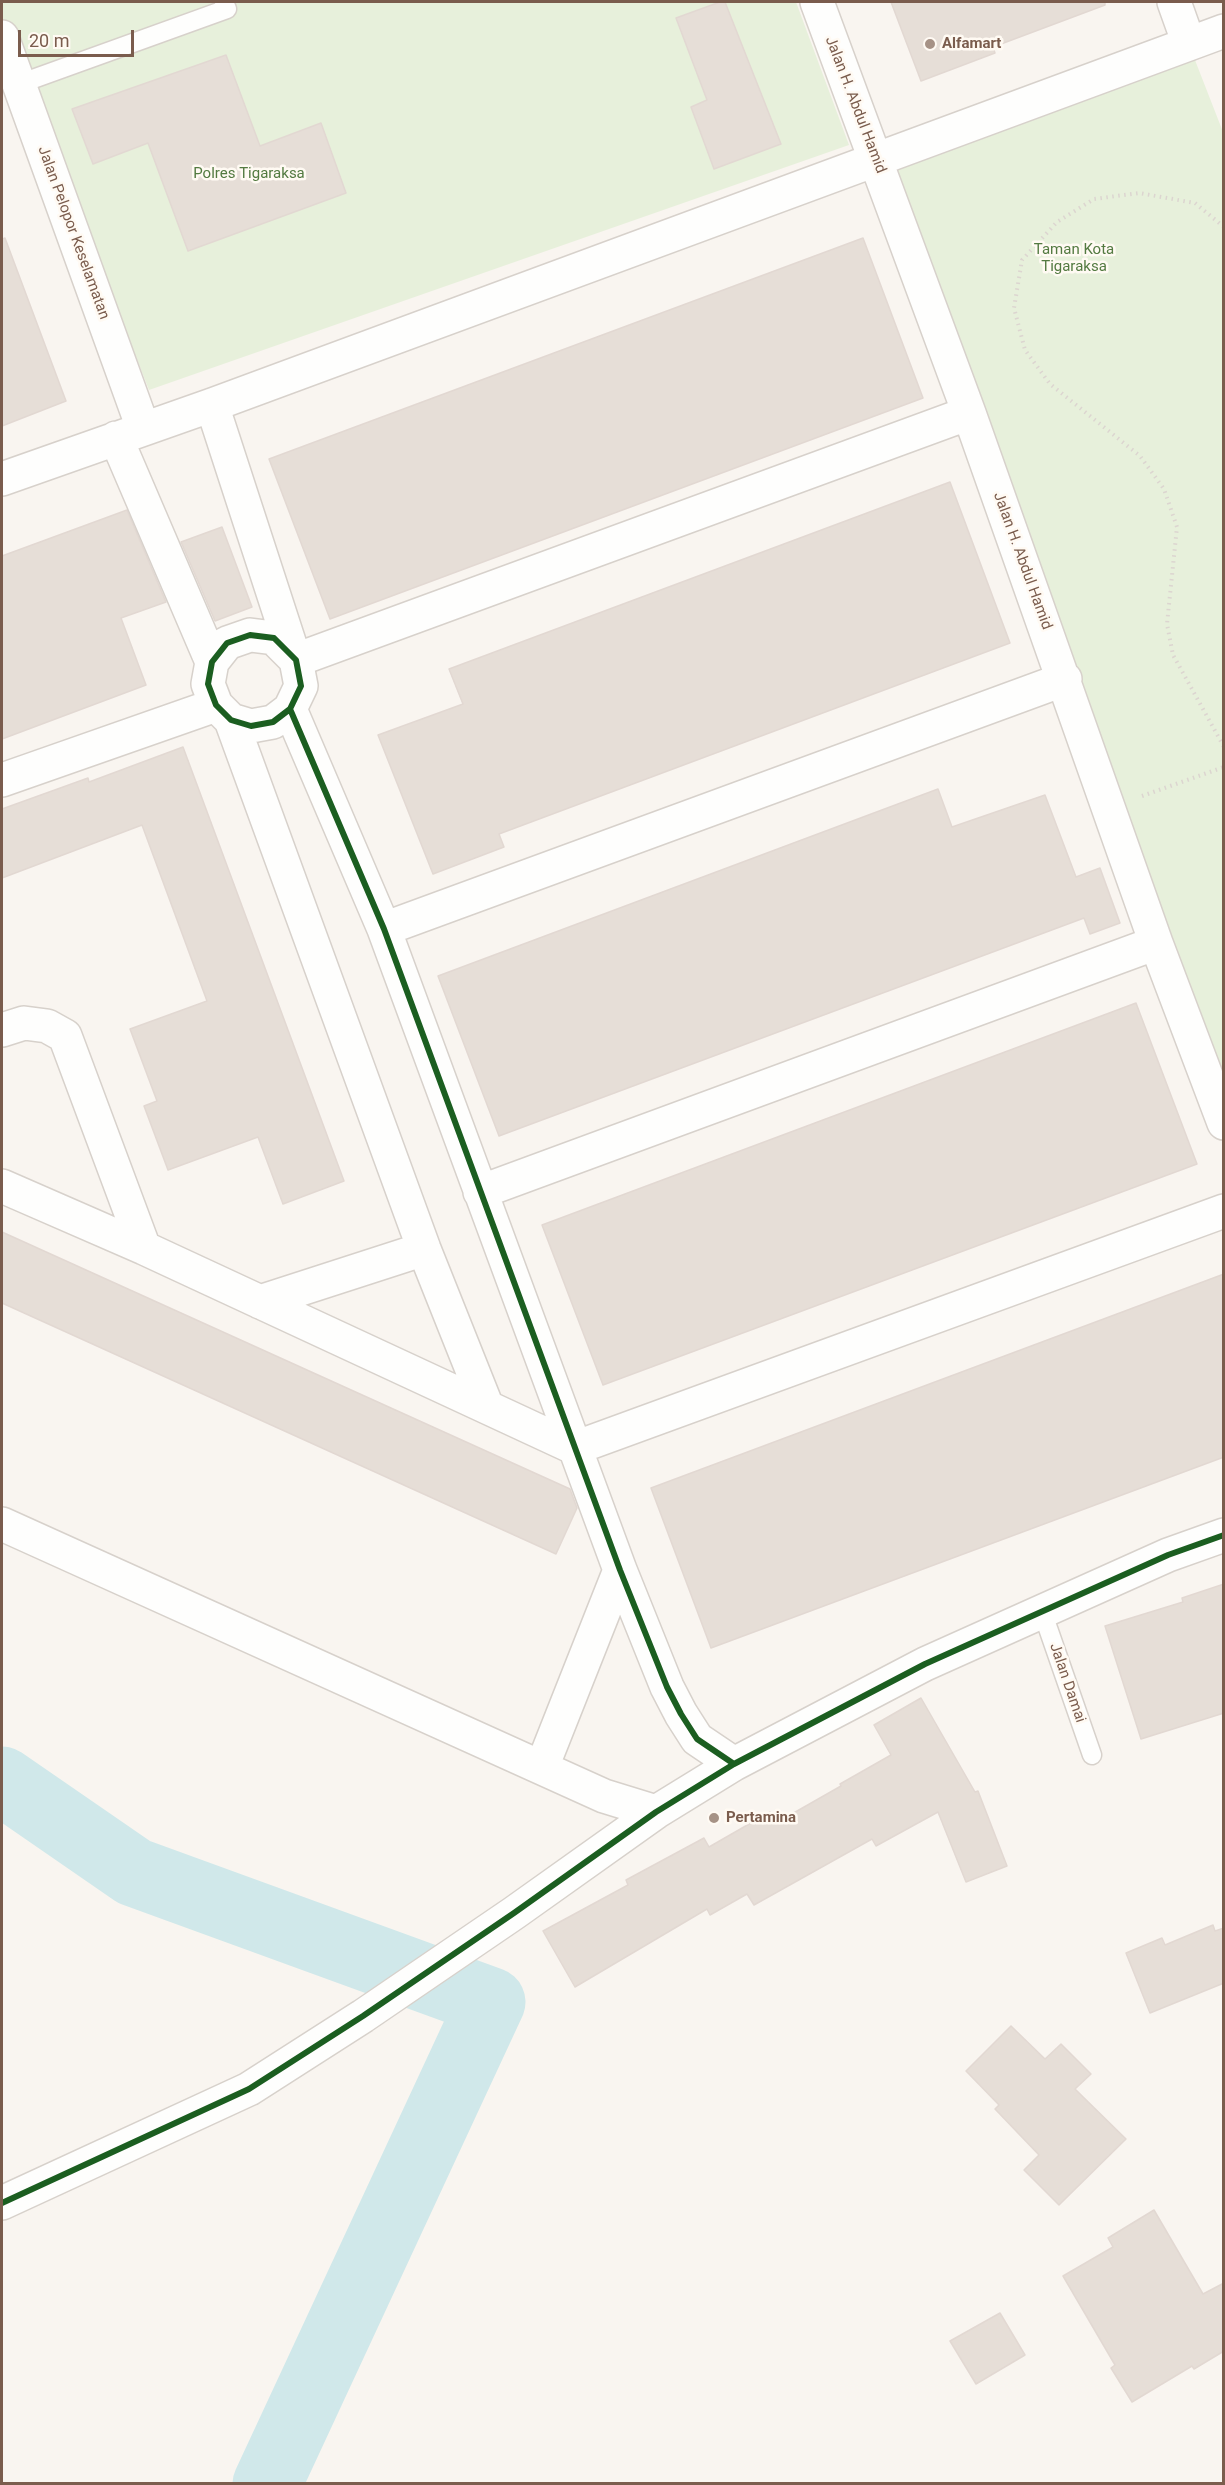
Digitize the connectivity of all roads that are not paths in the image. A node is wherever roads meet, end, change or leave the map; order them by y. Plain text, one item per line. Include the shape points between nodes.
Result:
1 (224, 2) edge
2 (816, 2) edge
3 (1174, 2) edge
4 (1224, 31) edge
5 (2, 37) edge
6 (1189, 44) junction
7 (19, 84) junction
8 (876, 160) junction
9 (212, 405) junction
10 (969, 413) junction
11 (130, 433) junction
12 (2, 478) edge
13 (294, 657) junction
14 (212, 663) junction
15 (1065, 679) junction
16 (290, 709) junction
17 (223, 712) junction
18 (2, 780) edge
19 (384, 929) junction
20 (1156, 943) junction
21 (2, 1030) edge
22 (1224, 1123) edge
23 (2, 1186) edge
24 (480, 1192) junction
25 (1224, 1211) edge
26 (144, 1248) junction
27 (424, 1249) junction
28 (260, 1302) junction
29 (488, 1407) junction
30 (575, 1448) junction
31 (2, 1524) edge
32 (1224, 1535) edge
33 (620, 1570) junction
34 (1042, 1611) junction
35 (1092, 1755) dead end
36 (734, 1764) junction
37 (542, 1767) junction
38 (656, 1812) junction
39 (2, 2203) edge

1 - 7 lane via 227,9
2 - 8 street, Jalan H. Abdul Hamid
3 - 6 street
4 - 6 street
5 - 7 street, Jalan Pelopor Keselamatan
6 - 8 street
7 - 11 street, Jalan Pelopor Keselamatan
8 - 9 street
8 - 10 street, Jalan H. Abdul Hamid
9 - 11 street
9 - 13 street
10 - 13 street
10 - 15 street, Jalan H. Abdul Hamid
11 - 12 street
11 - 14 street, Jalan Pelopor Keselamatan
13 - 14 street via 274,638 250,634 227,643
13 - 16 street via 301,686
14 - 17 street via 208,684
15 - 19 street
15 - 20 street, Jalan H. Abdul Hamid
16 - 17 street via 273,722 252,726
16 - 19 street
17 - 18 street
17 - 27 street
19 - 24 street
20 - 22 street, Jalan H. Abdul Hamid
20 - 24 street
21 - 26 street via 24,1023 47,1026 65,1036
23 - 26 street
24 - 30 street
25 - 30 street
26 - 28 street
27 - 28 street
27 - 29 street
28 - 29 street
29 - 30 street
30 - 33 street
31 - 37 street
32 - 34 street via 1168,1555
33 - 36 street via 681,1714 697,1739
33 - 37 street
34 - 35 lane, Jalan Damai
34 - 36 street via 925,1664
36 - 38 street
37 - 38 street via 604,1796
38 - 39 street via 363,2016 249,2089

